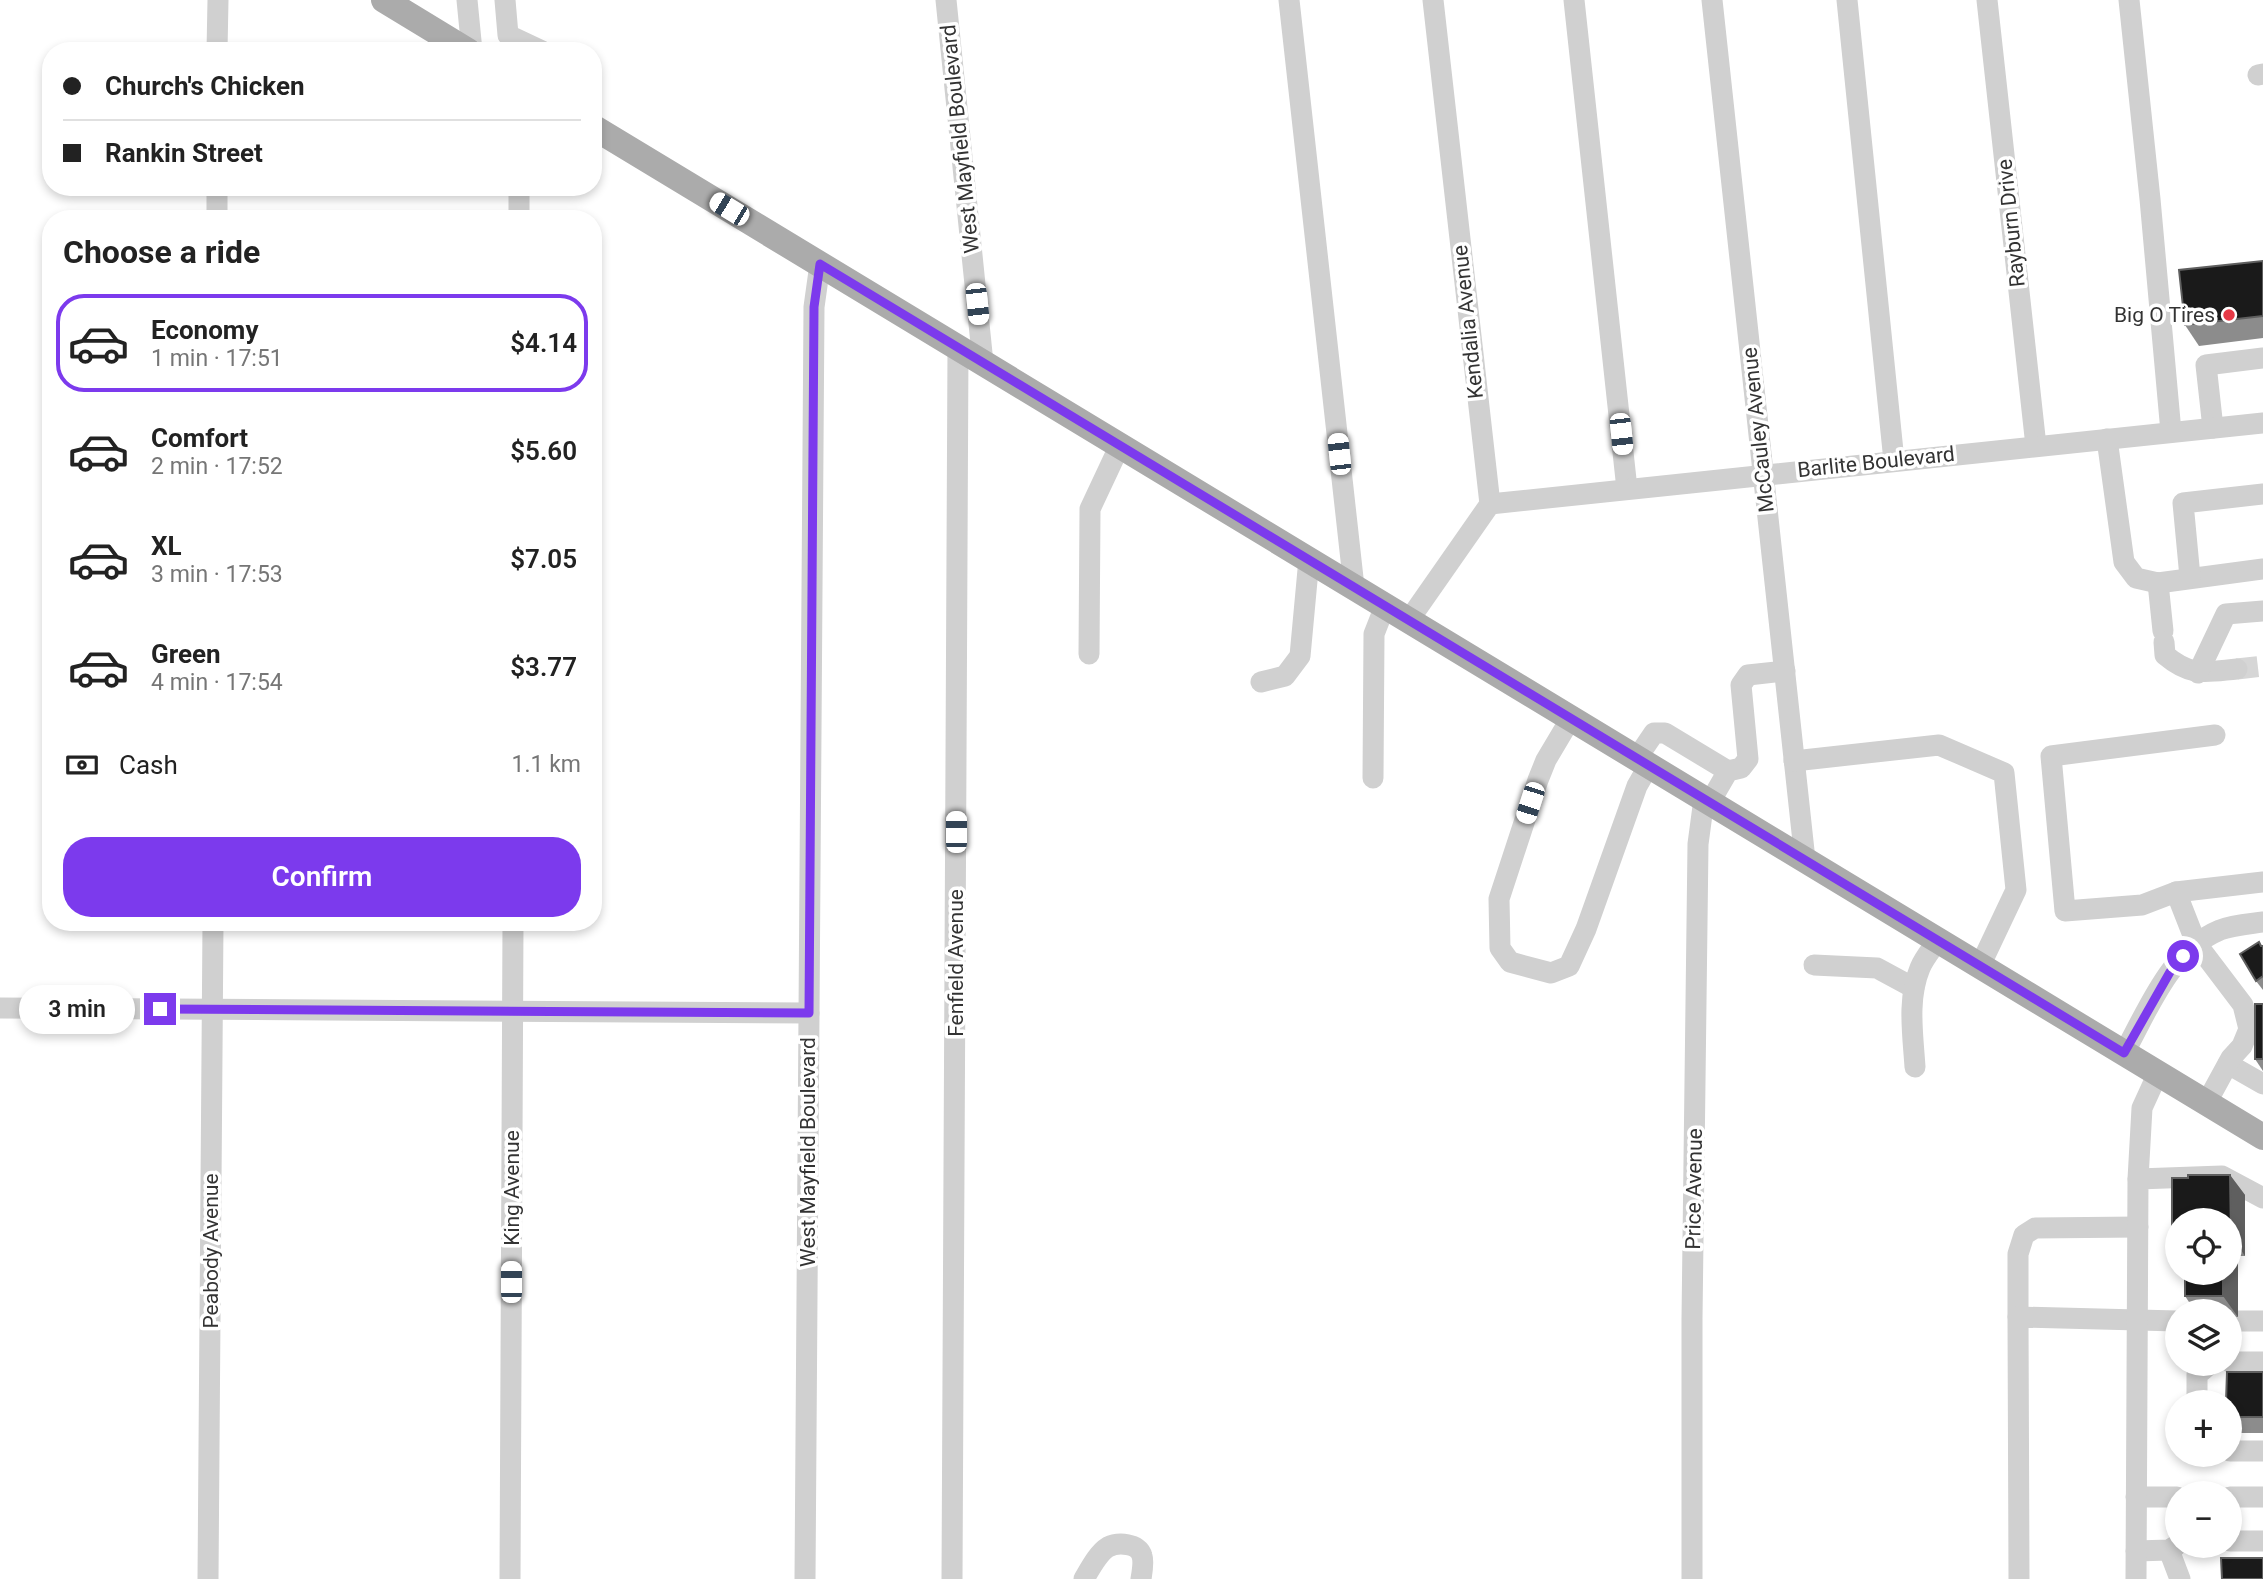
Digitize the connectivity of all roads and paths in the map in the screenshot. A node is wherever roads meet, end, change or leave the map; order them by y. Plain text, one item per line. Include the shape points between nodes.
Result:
1 (218, 0) edge
2 (384, 0) edge
3 (467, 0) edge
4 (505, 0) edge
5 (946, 0) edge
6 (1289, 0) edge
7 (1433, 0) edge
8 (1574, 0) edge
9 (1712, 0) edge
10 (1847, 0) edge
11 (1987, 0) edge
12 (2129, 0) edge
13 (218, 42) edge
14 (455, 42) edge
15 (469, 42) edge
16 (523, 42) edge
17 (602, 132) edge
18 (820, 264) junction
19 (958, 347) junction
20 (2263, 358) edge
21 (983, 362) junction
22 (2263, 423) edge
23 (2213, 428) junction
24 (2171, 432) junction
25 (2107, 439) junction
26 (1120, 445) junction
27 (2036, 446) junction
28 (1894, 461) junction
29 (1763, 474) junction
30 (1627, 489) junction
31 (2263, 494) edge
32 (1490, 505) junction
33 (1309, 559) junction
34 (2263, 569) edge
35 (2190, 577) junction
36 (2158, 583) junction
37 (1354, 587) junction
38 (1385, 606) junction
39 (2263, 611) edge
40 (1409, 620) junction
41 (1089, 654) dead end
42 (2236, 669) tunnel mouth
43 (1785, 671) junction
44 (2198, 673) junction
45 (1261, 682) dead end
46 (1572, 718) junction
47 (2215, 735) dead end
48 (1794, 761) junction
49 (1643, 762) junction
50 (1728, 771) junction
51 (1373, 778) dead end
52 (1707, 801) junction
53 (1805, 860) junction
54 (2263, 882) edge
55 (2176, 892) junction
56 (2263, 922) edge
57 (213, 931) edge
58 (513, 931) edge
59 (1938, 940) junction
60 (2196, 943) junction
61 (1814, 965) dead end
62 (1980, 966) junction
63 (1914, 988) junction
64 (2253, 1007) edge
65 (0, 1008) edge
66 (213, 1009) junction
67 (512, 1012) junction
68 (809, 1013) junction
69 (2124, 1053) junction
70 (2228, 1064) junction
71 (1915, 1067) dead end
72 (2158, 1073) junction
73 (2263, 1084) edge
74 (2207, 1102) junction
75 (2263, 1137) edge
76 (2138, 1179) junction
77 (2263, 1198) edge
78 (2138, 1227) junction
79 (2018, 1317) junction
80 (2137, 1321) junction
81 (2165, 1321) edge
82 (2242, 1321) edge
83 (2262, 1321) edge
84 (2242, 1362) edge
85 (2263, 1362) edge
86 (2242, 1451) edge
87 (2263, 1451) edge
88 (2136, 1497) junction
89 (2165, 1497) edge
90 (2242, 1497) edge
91 (2263, 1497) edge
92 (2242, 1541) edge
93 (2263, 1541) edge
94 (2165, 1549) edge
95 (2136, 1551) junction
96 (2175, 1558) edge
97 (208, 1579) edge
98 (510, 1579) edge
99 (806, 1579) edge
100 (952, 1579) edge
101 (1084, 1579) edge
102 (1141, 1579) edge
103 (1692, 1579) edge
104 (2019, 1579) edge
105 (2136, 1579) edge
106 (2180, 1579) edge

1 - 13 street
2 - 14 main road
3 - 15 street
4 - 16 street via 508,35
5 - 21 street, West Mayfield Boulevard
6 - 37 street
7 - 32 street, Kendalia Avenue
8 - 30 street
9 - 29 street, McCauley Avenue
10 - 28 street
11 - 27 street, Rayburn Drive
12 - 24 street
17 - 18 main road
18 - 19 main road
18 - 68 street, West Mayfield Boulevard via 814,307
19 - 21 main road
19 - 100 street, Fenfield Avenue
20 - 23 street via 2206,365
21 - 26 main road
22 - 23 street, Barlite Boulevard
23 - 24 street, Barlite Boulevard
24 - 25 street, Barlite Boulevard
25 - 27 street, Barlite Boulevard
25 - 36 street via 2124,562 2136,578
26 - 33 main road
26 - 41 street via 1090,509
27 - 28 street, Barlite Boulevard
28 - 29 street, Barlite Boulevard
29 - 30 street, Barlite Boulevard
29 - 43 street, McCauley Avenue
30 - 32 street, Barlite Boulevard
31 - 35 street via 2183,503
32 - 40 street
33 - 37 main road
33 - 45 street via 1300,656 1285,676
34 - 35 street
35 - 36 street
36 - 44 street via 2165,655 2180,668
37 - 38 main road
38 - 40 main road
38 - 51 street via 1374,634
39 - 44 street via 2226,614
40 - 46 main road
42 - 44 street
43 - 48 street, McCauley Avenue
43 - 50 street via 1748,675 1741,685 1748,759 1741,768
46 - 49 main road
46 - 49 street via 1546,760 1499,899 1500,948 1510,962 1551,973 1569,966
47 - 55 street via 2051,756 2065,911 2142,905
48 - 53 street, McCauley Avenue
48 - 62 street via 1939,745 2004,773 2016,890
49 - 50 street via 1654,733 1665,733
49 - 52 main road
50 - 52 street
52 - 53 main road
52 - 103 street, Price Avenue via 1698,844
53 - 59 main road
54 - 55 street
55 - 60 street
56 - 60 street via 2221,930
57 - 66 street, Peabody Avenue
58 - 67 street, King Avenue
59 - 62 main road
59 - 63 street via 1921,966
60 - 64 street
60 - 69 street via 2170,972
61 - 63 street via 1877,968
62 - 69 main road
63 - 71 street
64 - 70 street via 2242,1046
65 - 66 street
66 - 67 street
66 - 97 street, Peabody Avenue
67 - 68 street
67 - 98 street, King Avenue
68 - 99 street, West Mayfield Boulevard
69 - 72 main road
70 - 73 street
70 - 74 street
72 - 74 main road
72 - 76 street via 2143,1108
74 - 75 main road
76 - 77 street via 2222,1176
76 - 78 street
78 - 79 street via 2035,1228 2024,1235 2018,1254
78 - 80 street
79 - 80 street
79 - 104 street
80 - 81 street
80 - 88 street
82 - 83 street
84 - 85 street
86 - 87 street
88 - 89 street
88 - 95 street
90 - 91 street
92 - 93 street
94 - 95 street
95 - 105 street
96 - 106 street
101 - 102 street via 1108,1547 1124,1544 1142,1556

